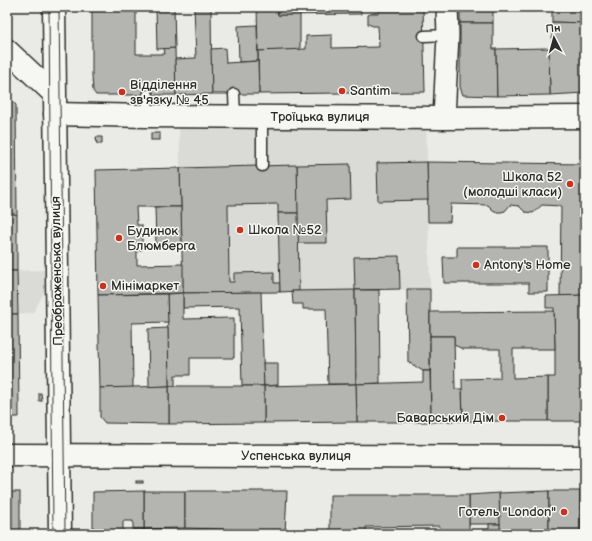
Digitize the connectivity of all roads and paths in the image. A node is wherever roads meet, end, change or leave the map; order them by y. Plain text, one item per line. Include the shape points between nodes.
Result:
1 (54, 7) edge
2 (447, 7) edge
3 (448, 35) junction
4 (424, 36) dead end
5 (7, 50) edge
6 (234, 94) dead end
7 (55, 104) junction
8 (235, 117) junction
9 (262, 117) junction
10 (585, 117) edge
11 (444, 118) junction
12 (262, 166) dead end
13 (7, 456) edge
14 (59, 456) junction
15 (585, 457) edge
16 (60, 534) edge

1 - 7 main road, Преображенська вулиця
2 - 3 street
3 - 4 lane
3 - 11 street
5 - 7 street
6 - 8 lane
7 - 8 main road, Троїцька вулиця via 147,106
7 - 14 main road, Преображенська вулиця
8 - 9 main road, Троїцька вулиця
9 - 11 main road, Троїцька вулиця
9 - 12 lane
10 - 11 main road, Троїцька вулиця
13 - 14 main road, Успенська вулиця
14 - 15 main road, Успенська вулиця
14 - 16 main road, Преображенська вулиця

